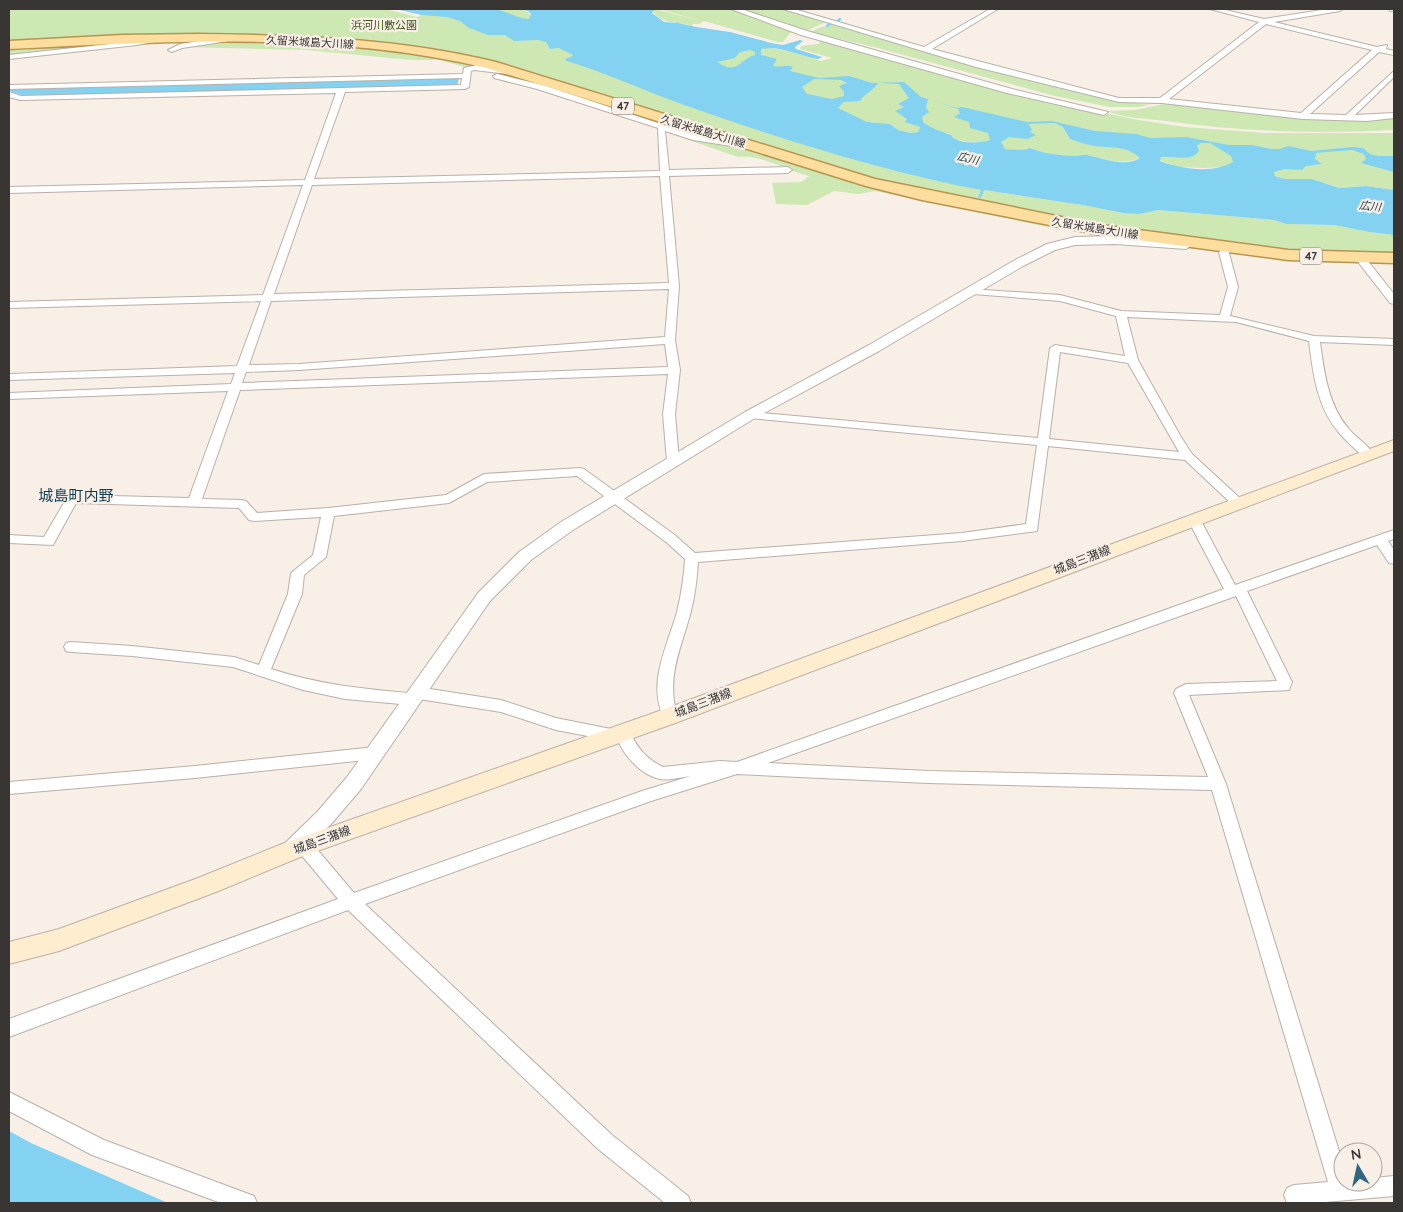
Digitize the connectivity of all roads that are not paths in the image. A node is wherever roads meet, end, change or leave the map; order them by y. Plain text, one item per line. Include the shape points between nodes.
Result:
1 (735, 9) edge
2 (787, 9) edge
3 (995, 9) edge
4 (1213, 9) edge
5 (1340, 9) edge
6 (1265, 22) junction
7 (159, 38) junction
8 (232, 38) junction
9 (1394, 44) edge
10 (9, 45) edge
11 (926, 49) junction
12 (1377, 49) junction
13 (172, 50) dead end
14 (1394, 53) edge
15 (9, 57) edge
16 (468, 72) junction
17 (518, 73) junction
18 (1394, 73) edge
19 (9, 87) edge
20 (341, 91) junction
21 (9, 94) edge
22 (1160, 101) junction
23 (1303, 116) junction
24 (1394, 116) edge
25 (1348, 118) junction
26 (663, 127) junction
27 (751, 146) junction
28 (788, 170) dead end
29 (665, 173) junction
30 (307, 182) junction
31 (9, 190) edge
32 (1228, 248) junction
33 (1360, 258) junction
34 (1394, 258) edge
35 (674, 286) junction
36 (973, 291) junction
37 (267, 299) junction
38 (1394, 302) edge
39 (9, 305) edge
40 (1121, 314) junction
41 (1224, 318) junction
42 (670, 340) junction
43 (1314, 340) junction
44 (1394, 342) edge
45 (1132, 360) junction
46 (242, 370) junction
47 (674, 370) junction
48 (9, 377) edge
49 (236, 387) junction
50 (9, 396) edge
51 (750, 416) junction
52 (1043, 442) junction
53 (1394, 445) edge
54 (1368, 453) junction
55 (1188, 457) junction
56 (674, 461) junction
57 (614, 498) junction
58 (194, 503) junction
59 (1238, 503) junction
60 (328, 512) junction
61 (1194, 520) junction
62 (1394, 534) edge
63 (9, 539) edge
64 (1380, 539) junction
65 (692, 558) junction
66 (1394, 560) edge
67 (1235, 590) junction
68 (71, 647) dead end
69 (263, 672) junction
70 (415, 696) junction
71 (670, 716) junction
72 (618, 734) junction
73 (374, 753) junction
74 (737, 768) junction
75 (1218, 784) junction
76 (9, 788) edge
77 (297, 848) junction
78 (351, 902) junction
79 (9, 953) edge
80 (9, 1028) edge
81 (9, 1101) edge
82 (1333, 1164) edge
83 (1333, 1191) edge
84 (247, 1203) edge
85 (681, 1203) edge
86 (1298, 1203) edge

1 - 22 street via 778,25 1010,91 1104,112 1095,108 1144,108
2 - 11 street
3 - 11 street
4 - 6 street
5 - 6 street
6 - 12 street
6 - 22 street
7 - 8 main road, 久留米城島大川線 / 47
7 - 10 main road, 久留米城島大川線 / 47
7 - 15 street
8 - 13 street
8 - 17 main road, 久留米城島大川線 / 47 via 418,50 458,56
9 - 12 street
11 - 22 street via 1091,94 1119,100
12 - 14 street
12 - 23 street
16 - 17 street via 480,67
16 - 19 street
16 - 20 street via 465,87
16 - 26 street via 540,87
17 - 27 main road, 久留米城島大川線 / 47
18 - 25 street
20 - 21 street via 20,98
20 - 30 street
22 - 23 street
23 - 25 street
24 - 25 street
26 - 27 street via 693,137
26 - 29 street
27 - 32 main road, 久留米城島大川線 / 47 via 871,183 922,195 1101,230
28 - 29 street
29 - 30 street
29 - 35 street
30 - 31 street
30 - 37 street
32 - 33 main road, 久留米城島大川線 / 47
32 - 36 street via 1115,240 1075,242 1051,247
32 - 41 street via 1224,252 1233,292
33 - 34 main road, 久留米城島大川線 / 47
33 - 38 street
35 - 37 street
35 - 42 street
36 - 40 street via 1060,298
36 - 51 street
37 - 39 street
37 - 46 street
40 - 41 street
40 - 45 street
41 - 43 street
42 - 46 street
42 - 47 street
43 - 44 street
43 - 54 street via 1326,404 1341,428
45 - 52 street via 1055,348
45 - 55 street
46 - 48 street
46 - 49 street
47 - 49 street
47 - 56 street via 669,414
49 - 50 street
49 - 58 street
51 - 52 street
51 - 56 street
52 - 55 street
52 - 65 street via 1032,528 962,538
53 - 54 main road, 城島三潴線
54 - 59 main road, 城島三潴線
55 - 59 street
56 - 57 street
57 - 60 street via 580,472 484,478 448,499
57 - 65 street
57 - 70 street via 543,543 504,576 466,620
58 - 60 street via 242,504 254,517
58 - 63 street via 72,499 48,542
59 - 61 main road, 城島三潴線
60 - 69 street via 326,535 319,557 298,573 295,594
61 - 67 street
61 - 71 main road, 城島三潴線
62 - 64 street
64 - 66 street
64 - 67 street
65 - 71 street via 684,612 663,682
67 - 74 street
67 - 75 street via 1285,682 1284,686 1186,690 1181,694
68 - 69 street via 132,650 234,662
69 - 70 street via 303,685 345,693
70 - 72 street via 501,706 556,724
70 - 73 street
71 - 72 main road, 城島三潴線
72 - 74 street via 635,755 661,772
72 - 77 main road, 城島三潴線
73 - 76 street
73 - 77 street via 354,783
74 - 75 street via 928,777
74 - 78 street via 648,796
75 - 82 street
77 - 78 street
77 - 79 main road, 城島三潴線 via 59,940
78 - 80 street
78 - 85 street via 605,1142
81 - 84 street via 99,1148
83 - 86 street via 1294,1195

